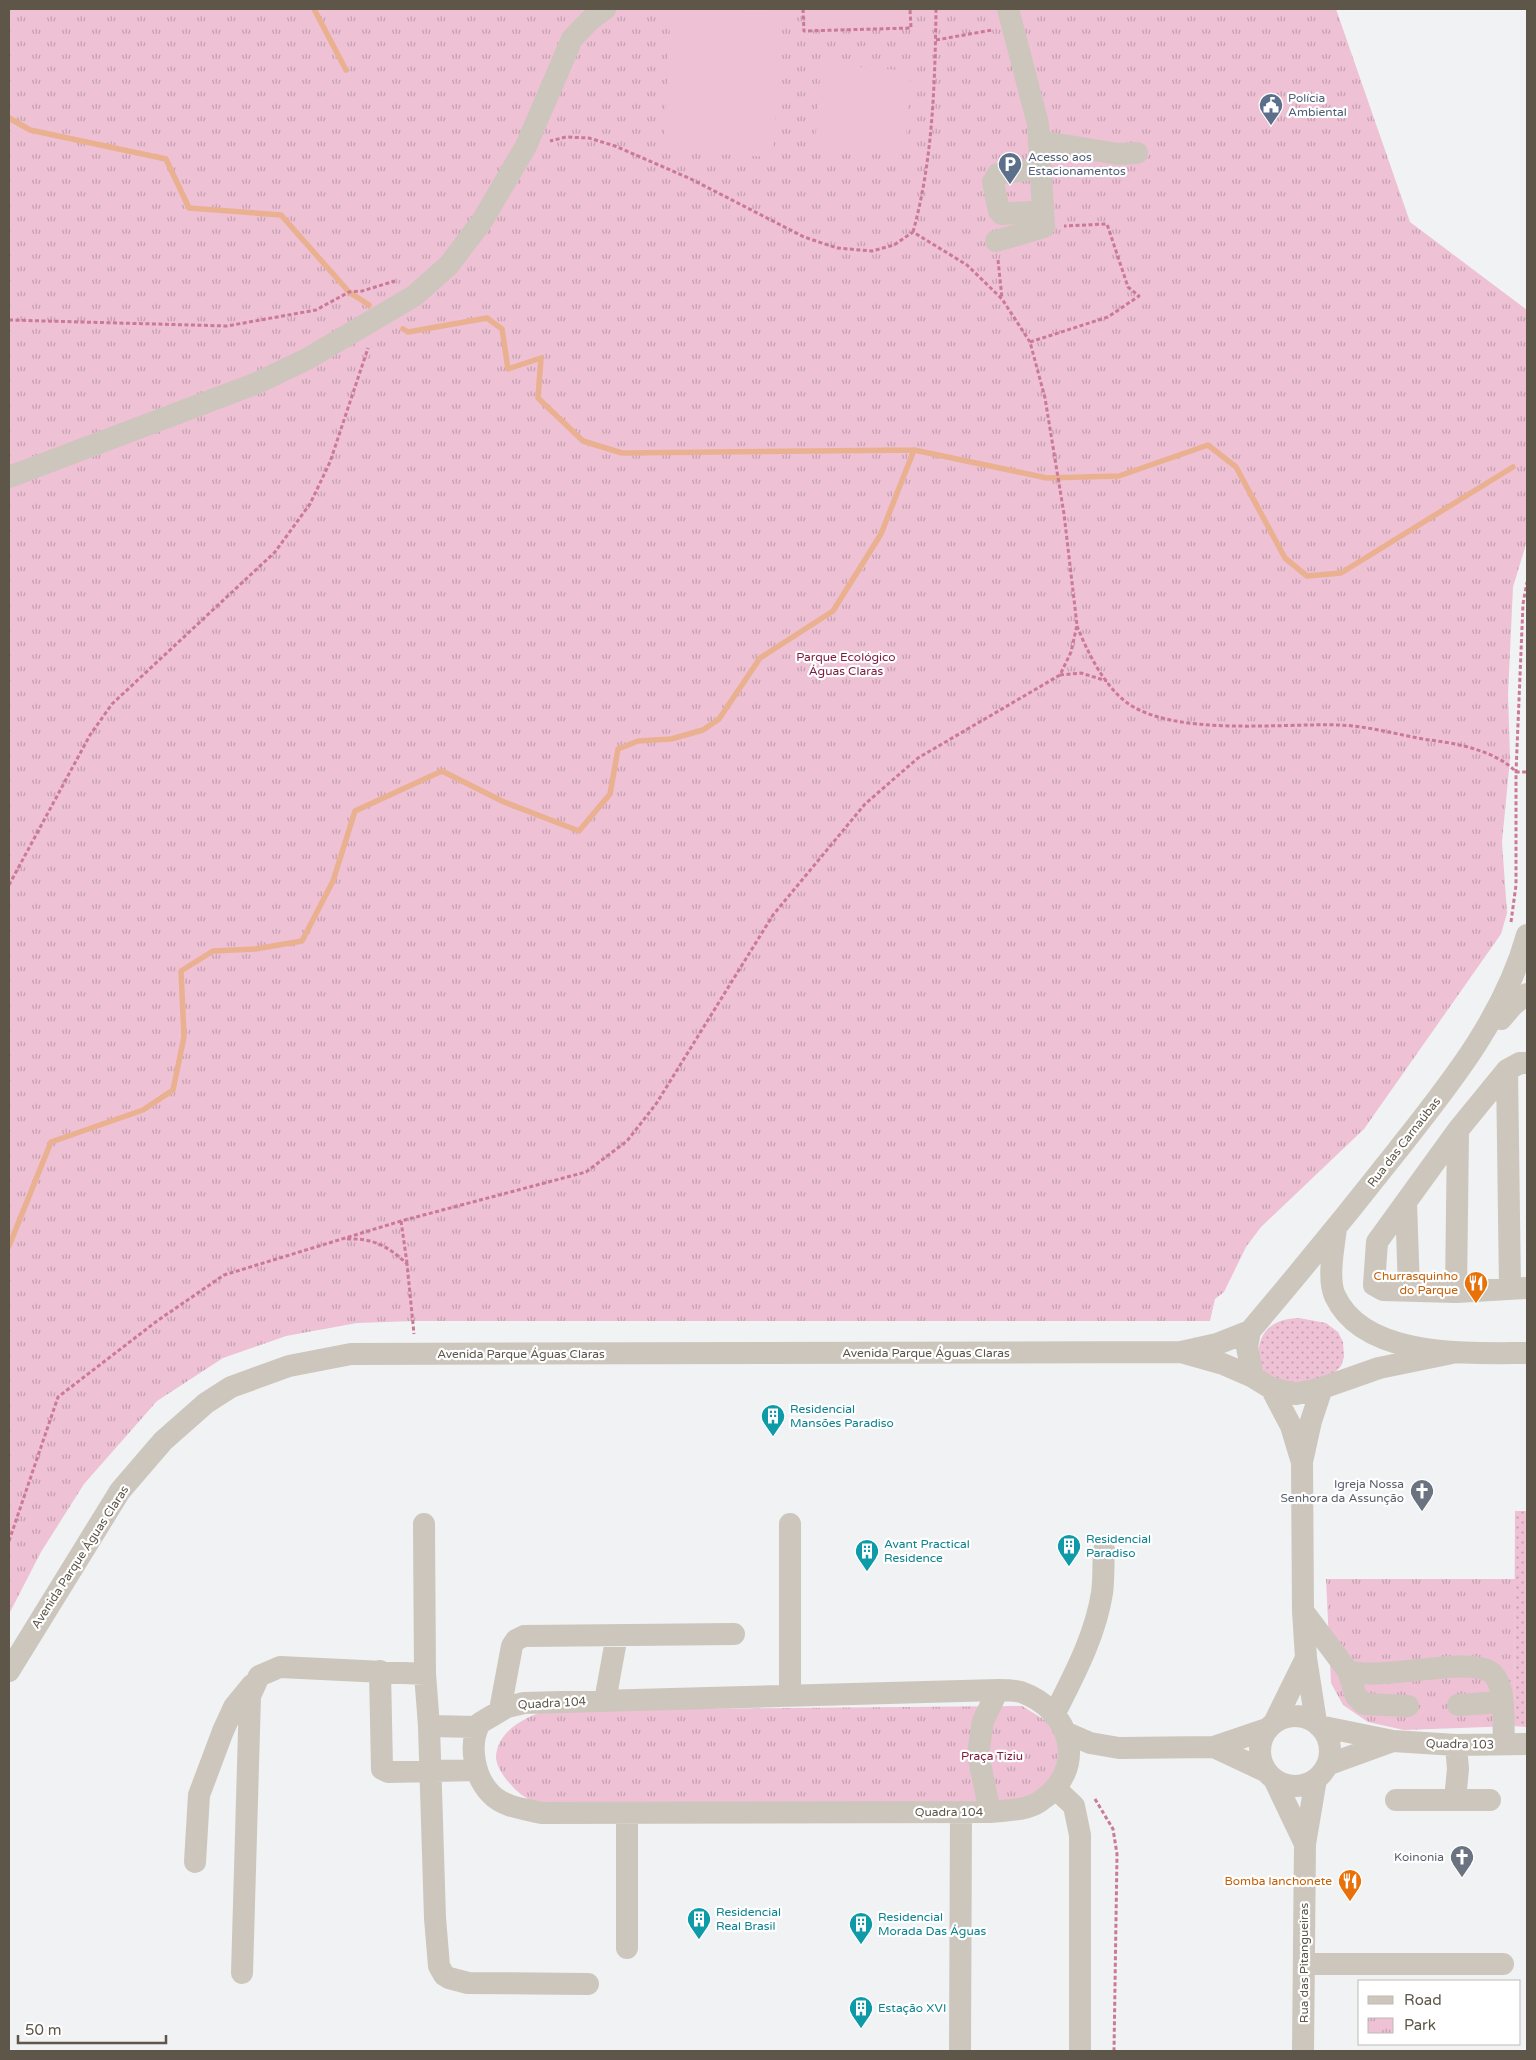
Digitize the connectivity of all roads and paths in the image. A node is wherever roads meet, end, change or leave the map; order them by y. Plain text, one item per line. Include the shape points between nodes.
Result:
1 (605, 9) edge
2 (804, 9) edge
3 (910, 9) edge
4 (936, 9) edge
5 (1010, 18) edge
6 (936, 40) junction
7 (1039, 141) junction
8 (543, 146) dead end
9 (1137, 153) dead end
10 (1040, 168) junction
11 (1043, 219) junction
12 (913, 232) junction
13 (996, 240) joint
14 (396, 280) dead end
15 (1002, 299) junction
16 (9, 320) edge
17 (1030, 342) junction
18 (369, 347) dead end
19 (9, 477) edge
20 (1527, 582) edge
21 (1077, 626) junction
22 (1060, 675) junction
23 (1108, 682) junction
24 (1516, 772) junction
25 (1527, 772) edge
26 (9, 885) edge
27 (1519, 931) edge
28 (1527, 994) edge
29 (1471, 1053) junction
30 (1517, 1066) edge
31 (1440, 1096) junction
32 (1464, 1122) junction
33 (1406, 1202) junction
34 (401, 1221) junction
35 (1336, 1228) junction
36 (341, 1239) junction
37 (407, 1264) junction
38 (1518, 1288) edge
39 (1409, 1290) junction
40 (1456, 1292) junction
41 (1250, 1331) junction
42 (1181, 1352) junction
43 (1452, 1353) junction
44 (1527, 1353) edge
45 (415, 1355) junction
46 (1262, 1383) junction
47 (1322, 1388) junction
48 (1302, 1462) junction
49 (424, 1524) dead end
50 (790, 1524) dead end
51 (9, 1541) edge
52 (1104, 1550) dead end
53 (1302, 1610) junction
54 (617, 1634) junction
55 (734, 1634) dead end
56 (1306, 1658) junction
57 (9, 1670) edge
58 (1348, 1671) junction
59 (380, 1672) junction
60 (425, 1674) junction
61 (254, 1683) junction
62 (998, 1690) junction
63 (790, 1695) junction
64 (605, 1701) junction
65 (1502, 1702) junction
66 (1458, 1705) dead end
67 (1408, 1706) dead end
68 (500, 1710) junction
69 (1054, 1715) junction
70 (1318, 1724) junction
71 (1271, 1725) junction
72 (429, 1726) junction
73 (471, 1727) junction
74 (1067, 1733) junction
75 (1393, 1741) junction
76 (1504, 1744) junction
77 (1527, 1744) edge
78 (1456, 1745) junction
79 (1214, 1747) junction
80 (1119, 1748) junction
81 (430, 1770) junction
82 (470, 1770) junction
83 (1321, 1772) junction
84 (1269, 1775) junction
85 (1063, 1778) junction
86 (1454, 1799) junction
87 (1396, 1800) dead end
88 (1490, 1800) dead end
89 (961, 1812) junction
90 (990, 1812) junction
91 (627, 1813) junction
92 (1305, 1844) junction
93 (195, 1862) dead end
94 (627, 1948) dead end
95 (1304, 1964) junction
96 (1503, 1964) dead end
97 (242, 1973) dead end
98 (588, 1984) dead end
99 (960, 2051) edge
100 (1080, 2051) edge
101 (1114, 2051) edge
102 (1303, 2051) edge

1 - 19 street via 572,39 526,146 482,221 448,266 414,296 307,359 257,383
2 - 3 path via 804,31 911,28
4 - 6 path
5 - 6 path
5 - 7 street via 1038,124
6 - 12 path via 936,74 923,196
7 - 9 street via 1118,154
7 - 10 street
8 - 12 path via 566,137 589,138 615,146 691,179 804,237 837,248 872,251 894,246
10 - 11 street
10 - 11 street via 998,174 993,182 1002,214
11 - 13 street
11 - 17 path via 1107,224 1128,287 1139,296 1108,316
12 - 15 path via 967,265
13 - 15 path
14 - 16 path via 349,292 316,310 227,326
15 - 17 path
17 - 21 path via 1045,398 1064,514
18 - 26 path via 330,462 310,504 275,552 112,704 90,735
20 - 24 path via 1522,604
21 - 22 path via 1071,652
21 - 23 path via 1090,656
22 - 23 path via 1081,673
22 - 34 path via 918,758 865,804 773,915 656,1104 626,1141 586,1172
23 - 24 path via 1126,701 1150,715 1183,723 1364,727 1467,746 1510,765
24 - 25 path
24 - 27 path
27 - 29 street, Rua das Carnaúbas via 1508,990
28 - 29 street via 1513,1004
29 - 31 street, Rua das Carnaúbas
30 - 32 street
30 - 38 street
31 - 32 street
31 - 35 street, Rua das Carnaúbas
32 - 33 street
32 - 40 street
33 - 39 street
33 - 39 street via 1377,1242 1374,1284 1383,1290
34 - 36 path
34 - 37 path
35 - 41 street, Rua das Carnaúbas
35 - 43 street via 1331,1266 1334,1295 1353,1322 1380,1337
36 - 37 path via 365,1238 392,1250
36 - 51 path via 224,1275 157,1320 58,1397
37 - 45 path
38 - 40 street
39 - 40 street
41 - 42 street, Avenida Parque Águas Claras via 1216,1344
41 - 46 street via 1247,1347
42 - 45 street, Avenida Parque Águas Claras
42 - 46 street, Avenida Parque Águas Claras via 1223,1364
43 - 44 street
43 - 47 street via 1379,1368
45 - 57 street, Avenida Parque Águas Claras via 352,1354 289,1366 231,1387 206,1403 163,1441 120,1492
46 - 47 street, Avenida Parque Águas Claras via 1296,1394
46 - 48 street via 1291,1426
47 - 48 street
48 - 53 street
49 - 60 street
50 - 63 street
52 - 69 street via 1102,1592 1094,1630
53 - 56 street
53 - 58 street
54 - 55 street
54 - 64 street
54 - 68 street via 535,1634 516,1640 512,1646
56 - 70 street
56 - 71 street
58 - 65 street via 1368,1675 1481,1668 1495,1676 1501,1688
58 - 67 street via 1356,1696 1364,1704
59 - 60 street
59 - 61 street via 280,1667 259,1676
59 - 81 street via 382,1769 388,1772
60 - 72 street
61 - 93 street via 234,1707 199,1795
61 - 97 street via 250,1696 247,1752
62 - 63 street, Quadra 104
62 - 69 street, Quadra 104 via 1026,1694
62 - 90 street, Quadra 104 via 984,1721 978,1754
63 - 64 street, Quadra 104
64 - 68 street, Quadra 104 via 524,1703
65 - 66 street
65 - 76 street
68 - 73 street, Quadra 104
69 - 74 street, Quadra 104
70 - 71 street via 1297,1715 1285,1716
70 - 75 street, Quadra 103
70 - 83 street via 1328,1739 1330,1749
71 - 79 street, Quadra 104
71 - 84 street via 1261,1738 1259,1749
72 - 73 street
72 - 81 street
73 - 82 street, Quadra 104 via 474,1757
74 - 80 street, Quadra 104 via 1090,1743
74 - 85 street via 1070,1750
75 - 78 street, Quadra 103
75 - 83 street, Quadra 103
76 - 77 street, Quadra 103
76 - 78 street, Quadra 103
78 - 86 street via 1458,1770
79 - 80 street, Quadra 104
79 - 84 street, Quadra 104
80 - 85 street, Quadra 104 via 1087,1760
81 - 82 street
81 - 98 street via 435,1918 439,1966 444,1975 468,1983
82 - 91 street, Quadra 104 via 490,1794 509,1805 542,1813
83 - 84 street via 1306,1784 1295,1786
83 - 92 street, Rua das Pitangueiras
84 - 92 street, Rua das Pitangueiras
85 - 90 street, Quadra 104 via 1039,1802
85 - 100 street via 1074,1806 1080,1835
85 - 101 path via 1091,1794 1113,1829 1117,1854
86 - 87 street
86 - 88 street
89 - 90 street, Quadra 104
89 - 91 street, Quadra 104
89 - 99 street
91 - 94 street
92 - 95 street, Rua das Pitangueiras
95 - 96 street
95 - 102 street, Rua das Pitangueiras

